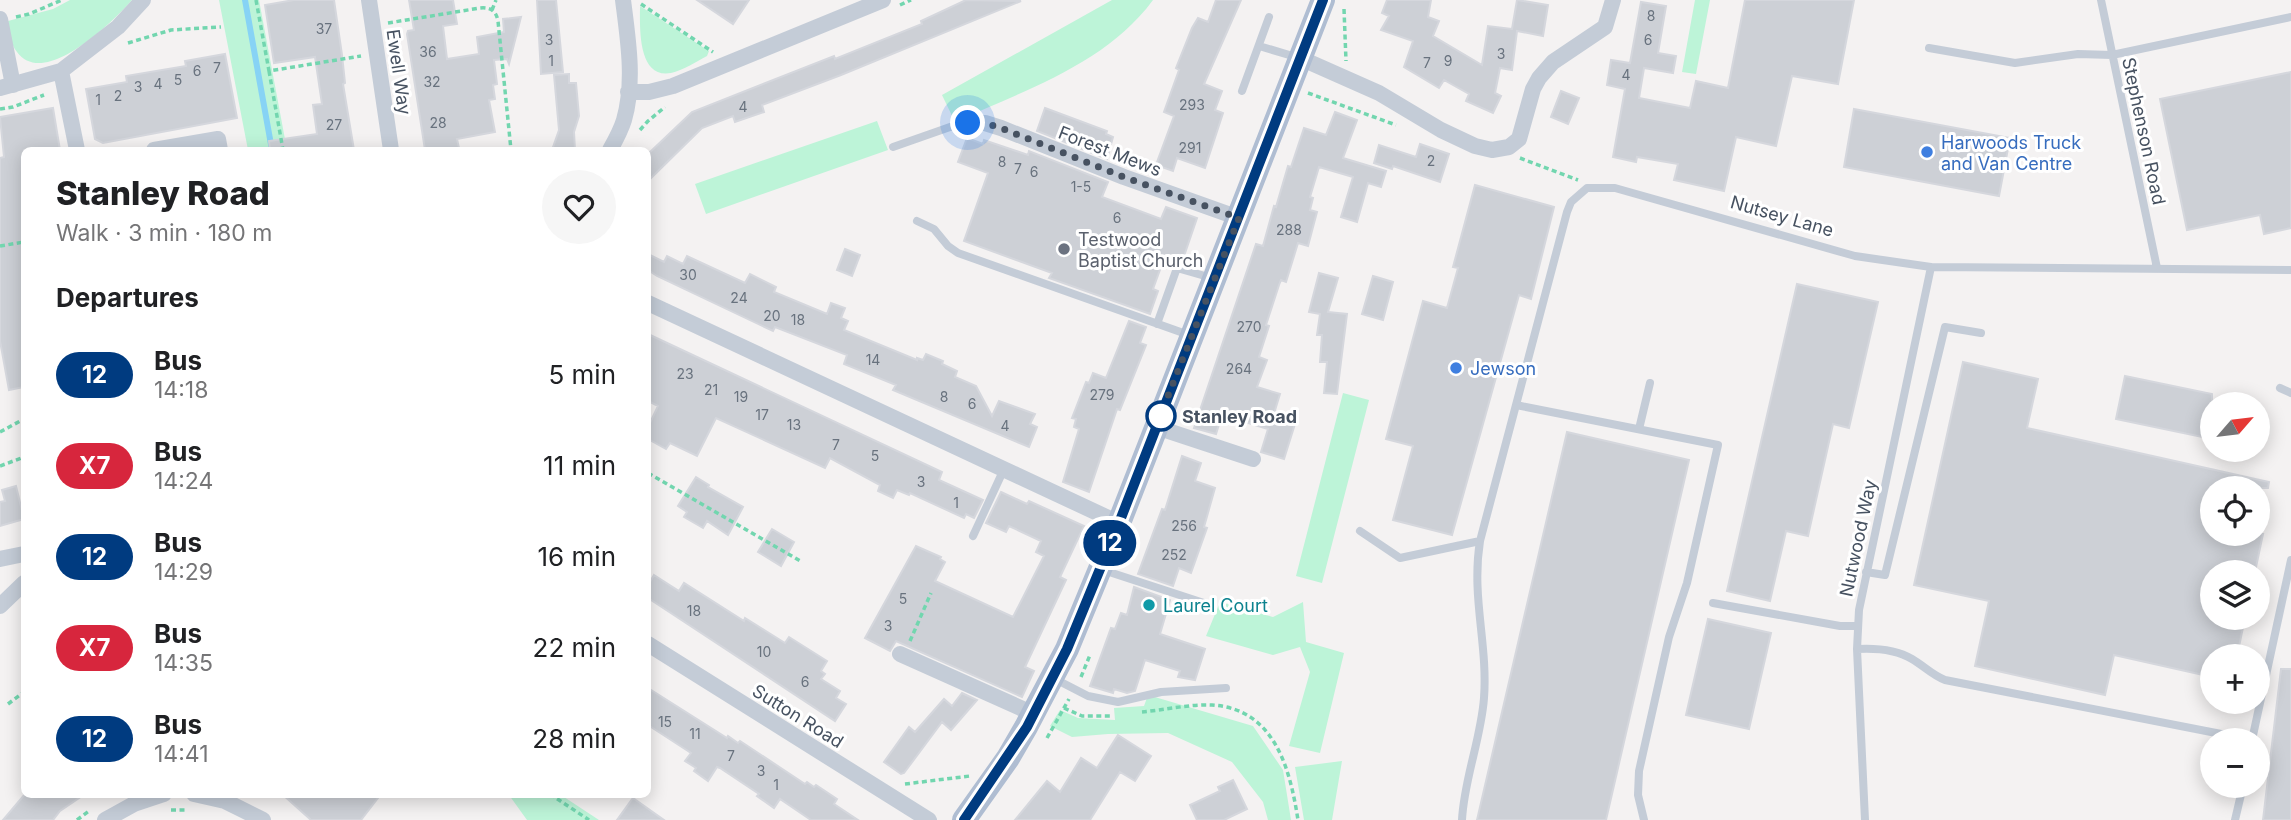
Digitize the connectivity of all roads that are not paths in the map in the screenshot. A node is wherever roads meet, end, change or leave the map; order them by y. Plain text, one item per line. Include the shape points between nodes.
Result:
1 (143, 0) edge
2 (369, 0) edge
3 (623, 0) edge
4 (883, 0) edge
5 (1323, 0) edge
6 (1613, 0) edge
7 (2101, 0) edge
8 (1269, 17) dead end
9 (2291, 17) edge
10 (0, 19) edge
11 (1259, 46) junction
12 (1929, 48) dead end
13 (2112, 55) junction
14 (1300, 58) junction
15 (62, 77) junction
16 (7, 86) edge
17 (1242, 91) dead end
18 (628, 92) junction
19 (968, 123) joint
20 (76, 147) edge
21 (171, 147) edge
22 (219, 147) edge
23 (391, 147) edge
24 (611, 147) edge
25 (893, 148) dead end
26 (1239, 218) junction
27 (917, 221) dead end
28 (1931, 267) junction
29 (2157, 268) junction
30 (2291, 270) edge
31 (1215, 279) junction
32 (651, 304) edge
33 (1157, 324) junction
34 (1981, 333) dead end
35 (1192, 337) junction
36 (1650, 383) dead end
37 (2280, 388) dead end
38 (2291, 393) edge
39 (1516, 405) junction
40 (1156, 426) junction
41 (1639, 429) junction
42 (1252, 458) dead end
43 (1004, 469) junction
44 (1119, 523) junction
45 (1360, 531) dead end
46 (973, 537) dead end
47 (1480, 541) junction
48 (21, 555) edge
49 (0, 559) edge
50 (2291, 560) edge
51 (1100, 569) junction
52 (1866, 572) junction
53 (21, 586) edge
54 (1207, 604) dead end
55 (1713, 604) dead end
56 (0, 606) edge
57 (1858, 626) junction
58 (651, 646) edge
59 (1857, 649) junction
60 (902, 655) road end
61 (1226, 688) dead end
62 (1043, 697) junction
63 (2255, 728) edge
64 (2200, 730) edge
65 (2240, 798) edge
66 (192, 802) edge
67 (164, 803) edge
68 (105, 820) edge
69 (263, 820) edge
70 (929, 820) edge
71 (964, 820) edge
72 (1461, 820) edge
73 (1644, 820) edge
74 (1865, 820) edge
75 (2235, 820) edge

1 - 15 street
2 - 23 street, Ewell Way
3 - 18 street
4 - 18 street via 673,86
5 - 14 main road
6 - 14 street via 1605,27 1553,62 1539,78 1519,139 1509,147 1475,146 1380,93
7 - 13 lane, Stephenson Road
8 - 11 lane
9 - 13 lane
10 - 16 street
11 - 14 lane
11 - 17 lane
12 - 13 lane via 2015,63 2078,54
13 - 29 lane, Stephenson Road
14 - 26 main road
15 - 16 street
15 - 20 street
18 - 24 street via 624,120
19 - 25 lane
19 - 26 street, Forest Mews via 1001,128
21 - 22 street via 218,139
26 - 31 main road
27 - 33 lane via 934,229 958,253
28 - 29 lane, Nutsey Lane
28 - 39 lane, Nutsey Lane via 1855,256 1615,188 1587,188 1567,212
28 - 52 lane, Nutwood Way
29 - 30 lane, Nutsey Lane
31 - 33 lane via 1177,268
31 - 35 main road
32 - 43 street
33 - 35 lane
34 - 52 lane via 1945,327 1885,575
35 - 40 main road
36 - 41 lane
37 - 38 lane
39 - 41 lane
39 - 47 lane
40 - 42 street
40 - 44 main road
41 - 73 lane via 1718,445 1639,771
43 - 44 street
43 - 46 lane
44 - 51 main road
45 - 47 lane via 1400,558
47 - 72 lane via 1476,589 1484,697
48 - 49 street
50 - 63 lane
51 - 54 lane
51 - 62 main road
52 - 57 lane, Nutwood Way
53 - 56 street
55 - 57 lane
57 - 59 lane, Nutwood Way
58 - 70 street, Sutton Road
59 - 64 lane via 1906,656 1945,680
59 - 74 lane, Nutwood Way
60 - 62 street
61 - 62 lane via 1161,692 1118,702 1087,696
62 - 71 main road
65 - 75 lane
66 - 69 street via 225,802
67 - 68 street via 134,804

